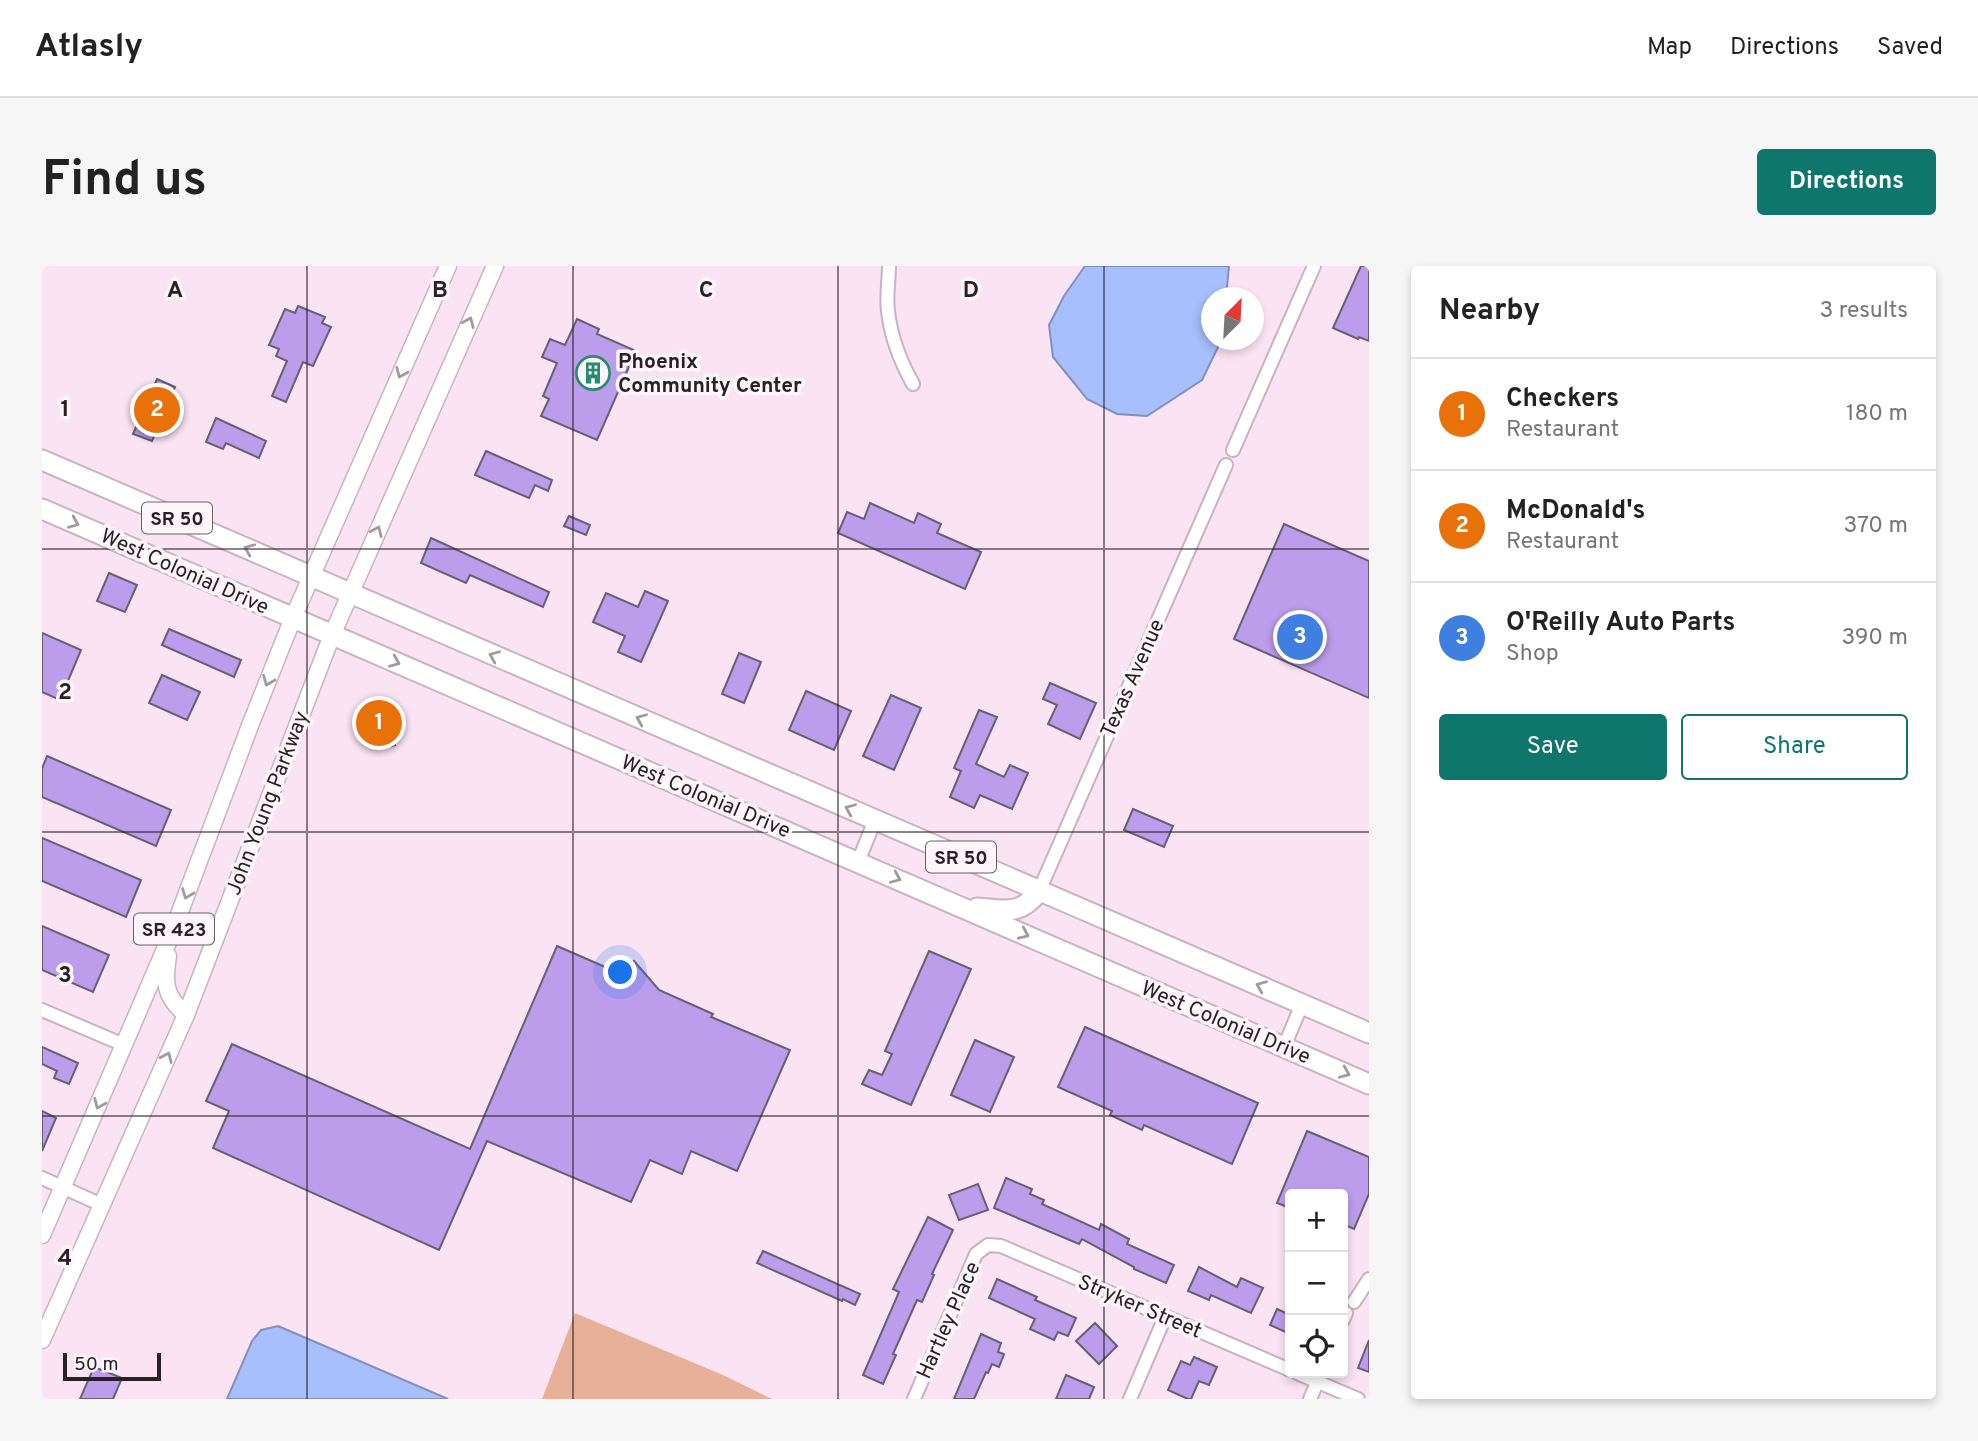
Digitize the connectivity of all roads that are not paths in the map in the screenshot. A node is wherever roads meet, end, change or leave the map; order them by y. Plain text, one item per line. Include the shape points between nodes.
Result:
1 (448, 266) edge
2 (495, 266) edge
3 (890, 266) edge
4 (1314, 266) edge
5 (914, 384) dead end
6 (1233, 450) dead end
7 (42, 460) edge
8 (1226, 465) dead end
9 (42, 509) edge
10 (312, 576) junction
11 (350, 593) junction
12 (293, 618) junction
13 (332, 635) junction
14 (875, 820) junction
15 (858, 862) junction
16 (1039, 891) junction
17 (962, 907) junction
18 (172, 933) junction
19 (1303, 1004) junction
20 (42, 1010) edge
21 (186, 1015) junction
22 (1369, 1033) edge
23 (124, 1045) junction
24 (1284, 1047) junction
25 (1369, 1084) edge
26 (42, 1178) edge
27 (63, 1187) junction
28 (102, 1205) junction
29 (42, 1235) edge
30 (988, 1245) joint
31 (1369, 1279) edge
32 (1354, 1302) dead end
33 (1165, 1317) junction
34 (42, 1340) edge
35 (1285, 1368) edge
36 (1320, 1378) edge
37 (1322, 1378) edge
38 (914, 1399) edge
39 (1130, 1399) edge
40 (1310, 1399) edge
41 (1358, 1399) edge

1 -> 10 main road, John Young Parkway / SR 423
11 -> 2 main road, John Young Parkway / SR 423
3 - 5 street via 888,309 900,360
4 - 6 street
10 -> 7 highway, SR 50
8 - 16 street, Texas Avenue
9 -> 12 highway, West Colonial Drive / SR 50
10 - 11 highway, SR 50
10 - 12 main road, John Young Parkway / SR 423
11 - 13 main road, John Young Parkway / SR 423
14 -> 11 highway, SR 50
12 - 13 highway, West Colonial Drive / SR 50
12 -> 18 main road, John Young Parkway / SR 423
13 -> 15 highway, West Colonial Drive / SR 50
13 - 21 main road, John Young Parkway / SR 423
14 - 15 street
14 - 16 highway, SR 50
15 -> 17 highway, West Colonial Drive / SR 50
16 - 17 highway via 1023,908
19 -> 16 highway, SR 50
17 -> 24 highway, West Colonial Drive / SR 50
18 - 21 main road via 167,992
18 - 23 main road, John Young Parkway / SR 423
19 - 22 highway, SR 50
19 - 24 street
20 - 23 street
28 -> 21 main road, John Young Parkway / SR 423
23 -> 27 main road, John Young Parkway / SR 423
24 -> 25 highway, West Colonial Drive / SR 50
26 - 27 street
27 - 28 street
27 - 29 main road, John Young Parkway / SR 423
28 - 34 main road, John Young Parkway / SR 423
30 - 33 street, Stryker Street via 1001,1246
30 - 38 street, Hartley Place via 976,1254
31 - 32 street
33 - 35 street, Stryker Street
33 - 39 street
36 - 40 street
37 - 41 street

